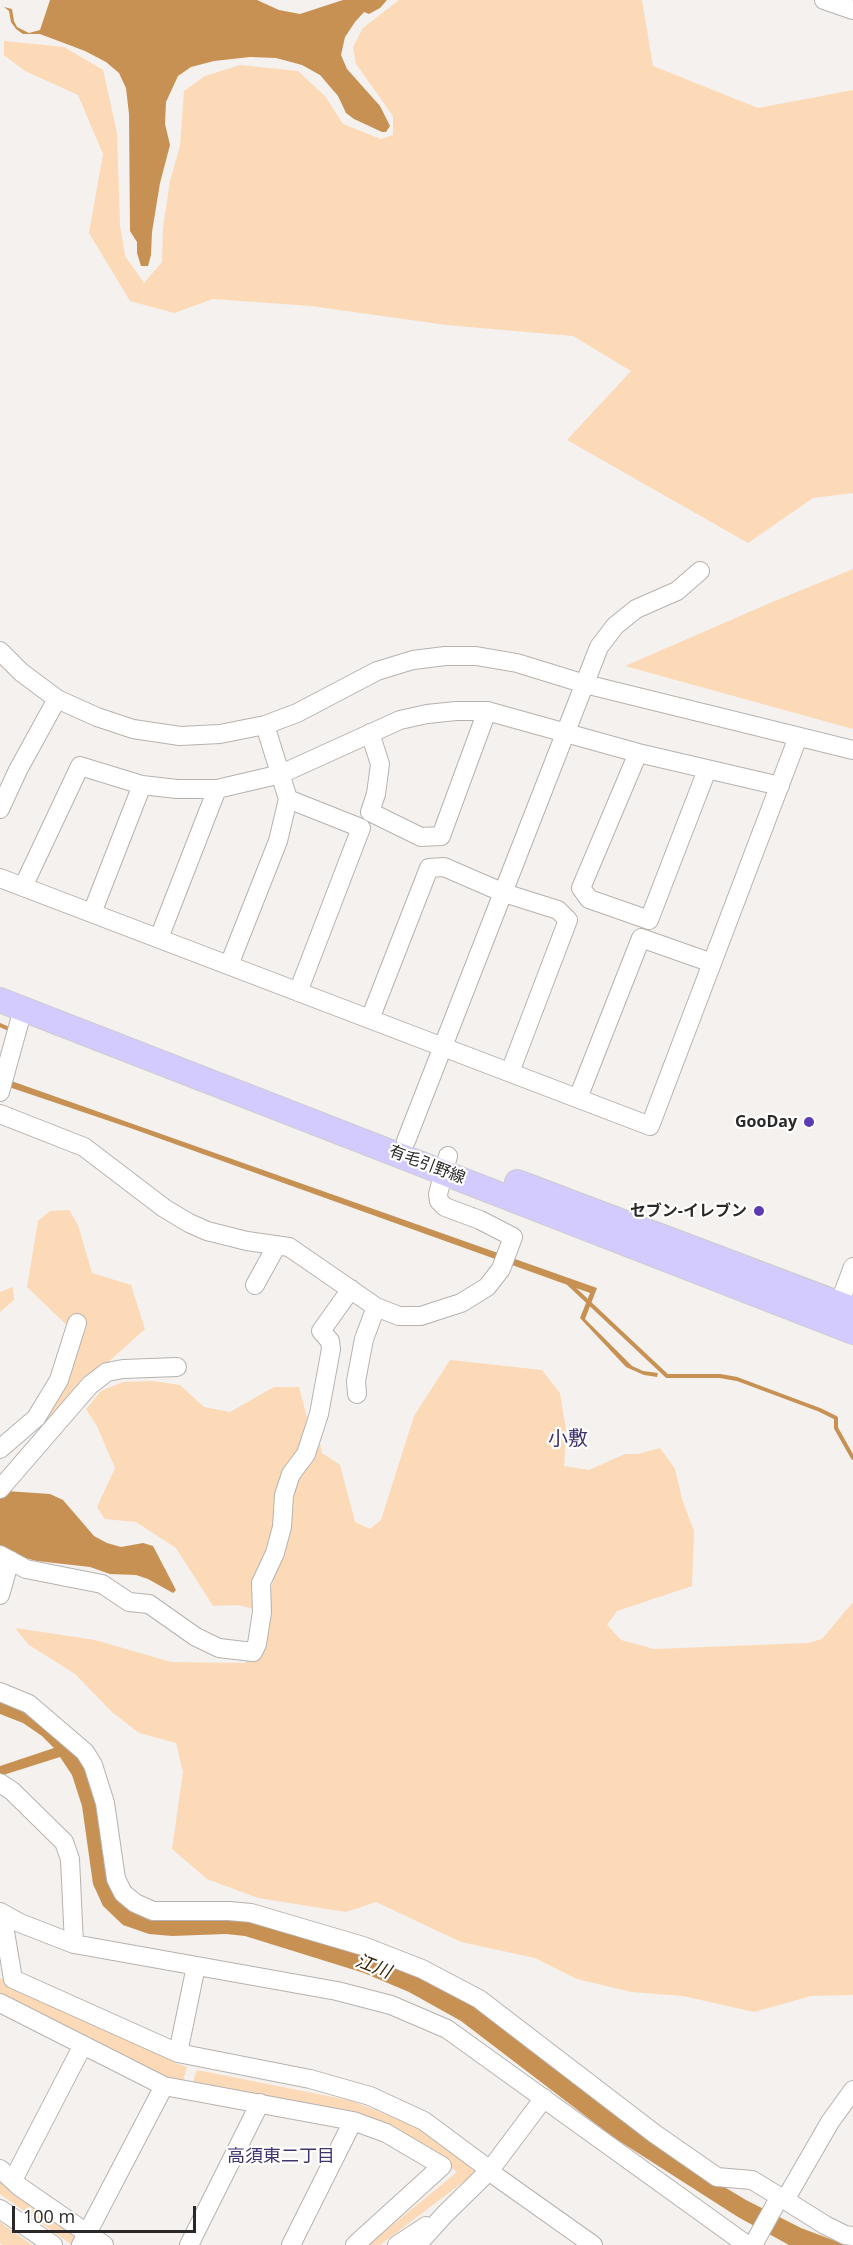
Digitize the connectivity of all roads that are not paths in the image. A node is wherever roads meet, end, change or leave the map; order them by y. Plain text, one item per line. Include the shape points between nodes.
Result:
1 (824, 0) edge
2 (853, 10) edge
3 (700, 571) dead end
4 (0, 651) edge
5 (585, 684) junction
6 (57, 699) junction
7 (487, 711) junction
8 (265, 725) junction
9 (370, 733) junction
10 (565, 734) junction
11 (798, 737) junction
12 (853, 750) edge
13 (638, 753) junction
14 (707, 770) junction
15 (281, 774) junction
16 (142, 785) junction
17 (780, 786) junction
18 (217, 789) junction
19 (288, 799) junction
20 (0, 809) edge
21 (0, 878) edge
22 (23, 887) junction
23 (504, 893) junction
24 (92, 913) junction
25 (159, 938) junction
26 (712, 963) junction
27 (229, 965) junction
28 (0, 983) edge
29 (298, 992) junction
30 (0, 1000) edge
31 (23, 1009) junction
32 (370, 1019) junction
33 (444, 1047) junction
34 (510, 1072) junction
35 (0, 1092) edge
36 (578, 1098) junction
37 (0, 1114) edge
38 (406, 1140) junction
39 (445, 1163) junction
40 (277, 1245) junction
41 (853, 1267) edge
42 (255, 1285) dead end
43 (351, 1289) junction
44 (376, 1307) junction
45 (847, 1318) edge
46 (77, 1323) dead end
47 (177, 1367) dead end
48 (357, 1394) dead end
49 (0, 1449) edge
50 (2, 1481) edge
51 (5, 1557) edge
52 (0, 1595) edge
53 (0, 1694) edge
54 (0, 1783) edge
55 (1, 1913) edge
56 (74, 1944) junction
57 (196, 1966) junction
58 (1, 2006) edge
59 (82, 2045) junction
60 (178, 2053) junction
61 (164, 2086) junction
62 (853, 2090) edge
63 (544, 2098) junction
64 (260, 2103) junction
65 (353, 2121) junction
66 (489, 2170) junction
67 (6, 2175) edge
68 (782, 2199) junction
69 (0, 2209) edge
70 (445, 2214) junction
71 (853, 2236) edge
72 (84, 2239) edge
73 (726, 2239) edge
74 (52, 2245) edge
75 (104, 2245) edge
76 (189, 2245) edge
77 (291, 2245) edge
78 (355, 2245) edge
79 (397, 2245) edge
80 (417, 2245) edge
81 (593, 2245) edge
82 (747, 2245) edge
83 (753, 2245) edge

1 - 2 street
3 - 5 street via 677,591 636,609 615,626 599,647
4 - 6 street
5 - 8 street via 517,663 476,656 413,660 377,670 297,713
5 - 10 street
5 - 11 street
6 - 8 street via 133,729 180,736 220,734
6 - 20 street
7 - 9 street via 427,714
7 - 9 street via 441,836 421,837 370,812 380,764
7 - 10 street
8 - 15 street
9 - 15 street
10 - 13 street
10 - 23 street
11 - 12 street
11 - 17 street
13 - 14 street
13 - 14 street via 581,888 589,899 649,920
14 - 17 street
15 - 18 street
15 - 19 street
16 - 18 street
16 - 22 street via 80,766
16 - 24 street
17 - 26 street
18 - 25 street
19 - 27 street via 278,841
19 - 29 street via 361,828
21 - 22 street
22 - 24 street
23 - 32 street via 444,867 429,868
23 - 33 street
23 - 34 street via 558,910 568,920
24 - 25 street
25 - 27 street
26 - 36 street via 641,938
26 - 36 street via 650,1126
27 - 29 street
28 - 38 main road, 有毛引野線
29 - 32 street
30 - 31 main road, 有毛引野線
31 - 35 street
31 - 39 main road, 有毛引野線
32 - 33 street
33 - 34 street
33 - 38 street
34 - 36 street
37 - 40 street via 84,1147 189,1223 237,1239
38 - 39 main road, 有毛引野線
39 - 44 street via 439,1201 513,1237 501,1269 487,1287 461,1303 421,1316 399,1316
39 - 45 main road, 有毛引野線
40 - 42 street
40 - 43 street via 289,1247
41 - 45 street
43 - 44 street
43 - 51 street via 321,1331 330,1341 331,1349 320,1414 306,1454 291,1474 284,1495 282,1527 261,1583 262,1612 253,1652 219,1648 149,1604 129,1602 102,1584 26,1569
44 - 48 street via 364,1339
46 - 49 street via 59,1380 36,1418
47 - 50 street via 107,1372 90,1385
51 - 52 street
53 - 68 street via 29,1704 85,1752 105,1803 116,1879 123,1893 135,1903 153,1911 251,1913 363,1946 422,1969 479,1999 717,2177 752,2180
54 - 56 street via 64,1842 70,1859
55 - 56 street
55 - 60 street via 13,1979
56 - 57 street
57 - 60 street
57 - 63 street via 337,1991 391,2005 447,2029
58 - 59 street
59 - 61 street
59 - 67 street
60 - 66 street via 310,2079 370,2096 424,2121
61 - 64 street
61 - 72 street
62 - 68 street
63 - 66 street
63 - 73 street
64 - 65 street
64 - 76 street
65 - 77 street
65 - 78 street via 386,2133 442,2166
66 - 70 street
66 - 81 street
67 - 72 street
68 - 71 street via 825,2225
68 - 83 street
69 - 74 street
70 - 79 street
70 - 80 street
72 - 75 street
73 - 82 street

